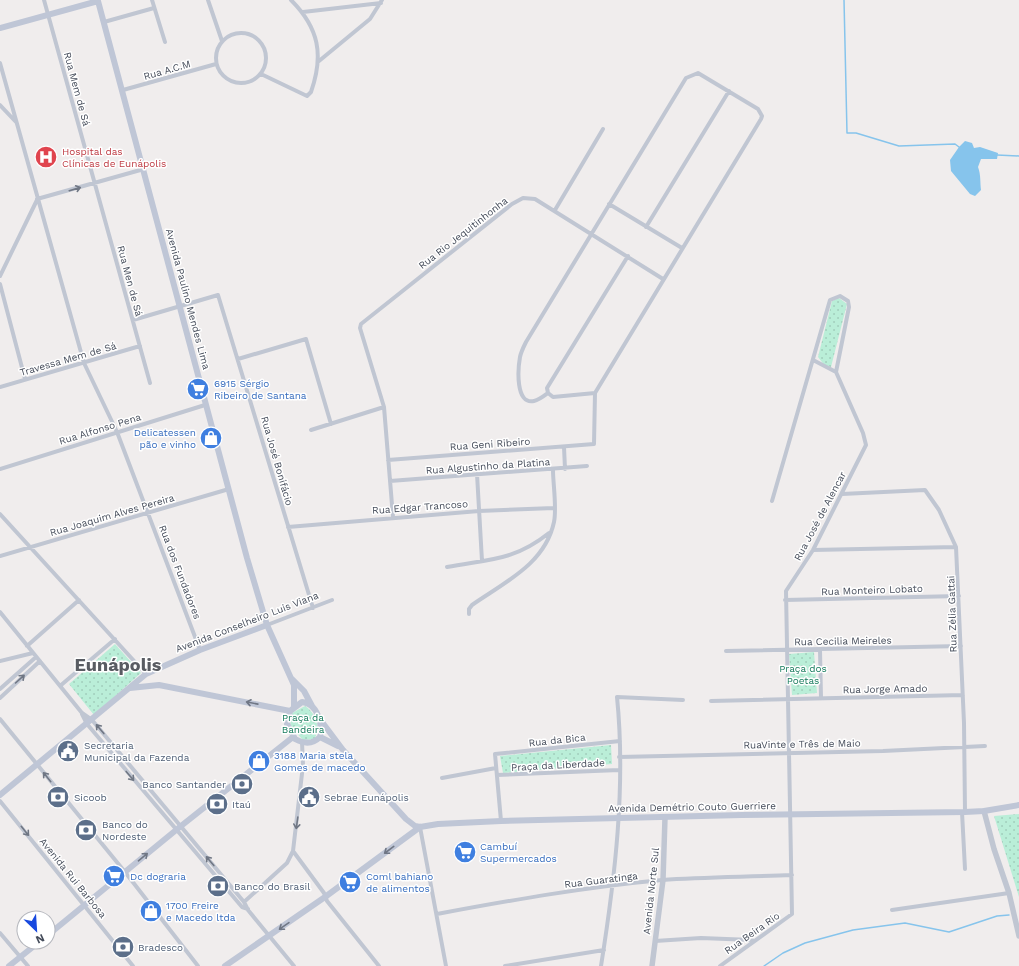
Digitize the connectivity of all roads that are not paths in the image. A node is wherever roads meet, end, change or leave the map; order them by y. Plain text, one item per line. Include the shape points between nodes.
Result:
1 (44, 0) edge
2 (98, 0) edge
3 (152, 0) edge
4 (208, 0) edge
5 (291, 0) edge
6 (381, 2) edge
7 (154, 8) junction
8 (303, 12) junction
9 (48, 15) junction
10 (104, 22) junction
11 (0, 28) edge
12 (222, 41) junction
13 (165, 42) dead end
14 (319, 61) junction
15 (0, 63) edge
16 (216, 64) junction
17 (261, 74) junction
18 (123, 90) junction
19 (729, 91) junction
20 (0, 105) edge
21 (16, 123) junction
22 (603, 129) dead end
23 (144, 169) junction
24 (95, 183) junction
25 (37, 199) junction
26 (609, 204) junction
27 (555, 210) junction
28 (646, 227) junction
29 (591, 233) junction
30 (682, 248) junction
31 (628, 256) junction
32 (0, 276) edge
33 (663, 279) junction
34 (0, 284) edge
35 (180, 306) junction
36 (133, 320) junction
37 (140, 346) junction
38 (238, 359) junction
39 (813, 360) junction
40 (84, 363) junction
41 (836, 372) junction
42 (25, 379) junction
43 (150, 383) dead end
44 (0, 387) edge
45 (548, 393) junction
46 (595, 393) junction
47 (206, 404) junction
48 (384, 407) junction
49 (330, 424) junction
50 (311, 430) dead end
51 (117, 432) junction
52 (564, 447) junction
53 (388, 460) junction
54 (587, 466) dead end
55 (0, 469) edge
56 (565, 469) junction
57 (553, 470) junction
58 (477, 474) junction
59 (390, 480) junction
60 (229, 489) junction
61 (842, 494) junction
62 (772, 501) dead end
63 (554, 508) junction
64 (479, 511) junction
65 (149, 513) junction
66 (0, 514) edge
67 (393, 517) junction
68 (288, 527) junction
69 (550, 533) junction
70 (956, 547) junction
71 (30, 548) junction
72 (813, 550) junction
73 (0, 556) edge
74 (482, 561) junction
75 (447, 567) dead end
76 (959, 596) junction
77 (79, 600) junction
78 (332, 600) dead end
79 (786, 600) junction
80 (313, 608) junction
81 (0, 612) edge
82 (469, 614) dead end
83 (267, 625) junction
84 (115, 639) junction
85 (27, 646) junction
86 (961, 646) junction
87 (200, 650) junction
88 (786, 650) junction
89 (820, 650) junction
90 (726, 652) dead end
91 (34, 655) junction
92 (40, 661) junction
93 (0, 662) edge
94 (146, 674) junction
95 (291, 678) junction
96 (159, 685) junction
97 (60, 686) junction
98 (130, 688) junction
99 (0, 689) edge
100 (963, 695) junction
101 (0, 698) edge
102 (821, 698) junction
103 (787, 699) junction
104 (683, 700) dead end
105 (711, 701) dead end
106 (313, 708) junction
107 (292, 709) junction
108 (319, 718) junction
109 (0, 719) edge
110 (89, 722) junction
111 (320, 736) junction
112 (293, 737) junction
113 (620, 741) junction
114 (302, 742) junction
115 (985, 746) dead end
116 (964, 747) junction
117 (343, 750) junction
118 (788, 752) junction
119 (619, 756) junction
120 (38, 765) junction
121 (496, 768) junction
122 (619, 770) junction
123 (497, 775) junction
124 (442, 778) dead end
125 (0, 795) edge
126 (0, 801) edge
127 (1019, 805) edge
128 (984, 811) junction
129 (963, 812) junction
130 (790, 814) junction
131 (618, 818) junction
132 (665, 818) junction
133 (500, 821) junction
134 (180, 826) junction
135 (420, 826) junction
136 (175, 830) junction
137 (293, 852) junction
138 (965, 869) dead end
139 (125, 872) junction
140 (792, 875) junction
141 (663, 880) junction
142 (612, 886) junction
143 (1009, 892) junction
144 (325, 897) junction
145 (244, 902) junction
146 (85, 905) junction
147 (242, 907) junction
148 (248, 910) junction
149 (892, 910) dead end
150 (437, 914) junction
151 (792, 914) joint
152 (56, 928) edge
153 (0, 933) edge
154 (270, 936) junction
155 (1019, 936) edge
156 (753, 940) junction
157 (655, 941) junction
158 (29, 950) edge
159 (604, 950) junction
160 (20, 957) junction
161 (9, 966) edge
162 (28, 966) edge
163 (134, 966) edge
164 (198, 966) edge
165 (226, 966) edge
166 (294, 966) edge
167 (379, 966) edge
168 (446, 966) edge
169 (506, 966) edge
170 (601, 966) edge
171 (652, 966) edge
172 (720, 966) edge

1 - 9 street, Rua Mem de Sá
2 - 9 main road
2 - 10 main road, Avenida Paulino Mendes Lima
3 - 7 street
4 - 12 street
5 - 8 street
6 - 8 street
6 - 14 street via 370,19
7 - 10 street
7 - 13 street
8 - 14 street via 316,37
9 - 11 main road
9 - 24 street, Rua Mem de Sá
10 - 18 main road, Avenida Paulino Mendes Lima
12 - 16 street via 216,50
12 - 17 street via 237,33 256,38 266,55
14 - 17 street via 311,92 307,96
15 - 21 street, Rua dos Fundadores
16 - 17 street via 224,78 233,83 248,82
16 - 18 street, Rua A.C.M
18 - 23 main road, Avenida Paulino Mendes Lima
19 - 26 street via 698,73 686,78
19 - 28 street
19 - 30 street via 758,109 762,116
20 - 21 street
21 - 25 street, Rua dos Fundadores
22 - 27 street
23 - 24 street
23 - 35 main road, Avenida Paulino Mendes Lima
25 -> 24 street
24 - 36 street, Rua Men de Sá
25 - 32 street
25 - 40 street, Rua dos Fundadores
26 - 28 street
26 - 29 street
27 - 29 street, Rua Rio Jequitinhonha
27 - 48 street, Rua Rio Jequitinhonha via 535,199 517,201 361,324 360,328
28 - 30 street
29 - 31 street, Rua Rio Jequitinhonha
29 - 45 street via 520,355 520,395 525,400 534,401
30 - 33 street
31 - 33 street, Rua Rio Jequitinhonha
31 - 45 street via 546,388
33 - 46 street
34 - 42 street
35 - 36 street
35 - 38 street, Rua José Bonifácio via 218,295
35 - 47 main road, Avenida Paulino Mendes Lima
36 - 37 street, Rua Men de Sá
37 - 40 street, Travessa Mem de Sá
37 - 43 street, Rua Men de Sá
38 - 49 street via 306,339
38 - 68 street, Rua José Bonifácio
39 - 41 street
39 - 41 street via 830,300 836,296 843,297 848,301 849,307
39 - 62 street
40 - 42 street, Travessa Mem de Sá
40 - 51 street, Rua dos Fundadores
41 - 61 street, Rua José de Alencar via 866,445
42 - 44 street, Travessa Mem de Sá
45 - 46 street via 553,397
46 - 52 street, Rua Geni Ribeiro via 594,444
47 - 51 street, Rua Alfonso Pena
47 - 60 main road, Avenida Paulino Mendes Lima
48 - 49 street
48 - 53 street
49 - 50 street
51 - 55 street, Rua Alfonso Pena
51 - 65 street, Rua dos Fundadores
52 - 53 street, Rua Geni Ribeiro
52 - 56 street
53 - 59 street
54 - 56 street, Rua Algustinho da Platina
56 - 57 street, Rua Algustinho da Platina
57 - 58 street, Rua Algustinho da Platina
57 - 63 street
58 - 59 street, Rua Algustinho da Platina
58 - 64 street
59 - 67 street
60 - 65 street, Rua Joaquim Alves Pereira
60 - 83 main road, Avenida Paulino Mendes Lima
61 - 70 street, Rua Zélia Gattai via 925,490 939,510
61 - 72 street, Rua José de Alencar
63 - 64 street, Rua Edgar Trancoso
63 - 69 street via 554,522
64 - 67 street, Rua Edgar Trancoso
64 - 74 street
65 - 71 street, Rua Joaquim Alves Pereira
65 - 87 street, Rua dos Fundadores
66 - 71 street
67 - 68 street, Rua Edgar Trancoso
68 - 80 street, Rua José Bonifácio
69 - 74 street via 516,554 497,560
69 - 82 street via 545,548 534,560 472,605
70 - 72 street
70 - 76 street, Rua Zélia Gattai
71 - 73 street, Rua Joaquim Alves Pereira
71 - 77 street
72 - 79 street, Rua José de Alencar via 786,591
74 - 75 street
76 - 79 street, Rua Monteiro Lobato
76 - 86 street, Rua Zélia Gattai
77 - 84 street
77 - 85 street
78 - 80 street, Avenida Conselheiro Luis Viana
79 - 88 street, Rua José de Alencar
80 - 83 street, Avenida Conselheiro Luis Viana
81 - 85 street
83 - 87 main road, Avenida Conselheiro Luis Viana
83 - 95 main road, Avenida Paulino Mendes Lima
84 - 94 street
84 - 97 street
85 - 91 street
86 - 89 street, Rua Cecilia Meireles
86 - 100 street, Rua Zélia Gattai
87 - 94 main road, Avenida Conselheiro Luis Viana
88 - 89 street, Rua Cecilia Meireles
88 - 90 street, Rua Cecilia Meireles
88 - 103 street, Rua José de Alencar
89 - 102 street
91 - 92 street
91 - 93 street
91 - 99 street
92 - 97 street
101 -> 92 street
94 - 96 main road
94 - 98 main road, Avenida Conselheiro Luis Viana
95 - 106 main road via 304,691
95 - 107 main road via 295,691
96 - 98 main road
107 -> 96 main road
97 - 110 street
98 - 110 main road, Avenida Conselheiro Luis Viana
100 - 102 street, Rua Jorge Amado
100 - 116 street, Rua Zélia Gattai
102 - 103 street, Rua Jorge Amado
103 - 105 street, Rua Jorge Amado
103 - 118 street, Rua José de Alencar
104 - 113 street via 617,697
106 - 107 main road via 305,702
106 - 108 main road
107 - 112 main road via 288,724
108 - 111 main road
108 - 117 main road
109 - 120 street
110 - 120 main road, Avenida Conselheiro Luis Viana
134 -> 110 street
110 -> 136 street
111 - 114 main road via 312,742
111 - 117 main road
112 - 114 main road
112 - 134 main road
113 - 119 street
113 - 121 street, Rua da Bica via 495,754
114 -> 137 street via 303,765
115 - 116 street, RuaVinte e Três de Maio
116 - 118 street, RuaVinte e Três de Maio
116 - 129 street, Rua Zélia Gattai
117 - 135 main road via 406,819 415,826
118 - 119 street, RuaVinte e Três de Maio
118 - 130 street, Rua José de Alencar
119 - 122 street
120 - 125 main road, Avenida Conselheiro Luis Viana
139 -> 120 street
121 - 123 street
121 - 124 street
122 - 123 street, Praça da Liberdade
122 - 131 street
123 - 133 street
126 -> 146 street, Avenida Rui Barbosa
127 - 128 main road, Avenida Demétrio Couto Guerriere
128 - 129 main road, Avenida Demétrio Couto Guerriere
128 - 143 street
129 - 130 main road, Avenida Demétrio Couto Guerriere
129 - 138 street, Rua Zélia Gattai
130 - 132 main road, Avenida Demétrio Couto Guerriere
130 - 140 street, Rua José de Alencar
131 - 132 main road, Avenida Demétrio Couto Guerriere
131 - 133 main road, Avenida Demétrio Couto Guerriere
131 - 142 street
132 - 141 street, Avenida Norte Sul
133 - 135 main road, Avenida Demétrio Couto Guerriere
134 - 136 main road
145 -> 134 street
135 -> 144 main road
135 - 150 street
139 -> 136 main road
136 - 147 street
137 - 144 street
137 - 145 street via 287,864
139 - 146 main road
139 - 164 street
140 - 141 street, Rua Guaratinga
140 - 151 street, Rua José de Alencar
141 - 142 street, Rua Guaratinga
141 - 157 street, Avenida Norte Sul
142 - 150 street, Rua Guaratinga via 527,897
142 - 159 street
143 - 149 street
143 - 155 street
144 -> 154 main road
144 - 167 street
145 - 147 street
145 - 148 street
146 - 152 main road
146 - 163 street, Avenida Rui Barbosa
147 - 148 street
148 - 154 street
150 - 168 street
151 - 156 street, Rua Beira Rio
153 - 160 street
154 - 165 main road
154 - 166 street
156 - 157 street via 701,938
156 - 172 street, Rua Beira Rio
157 - 171 street, Avenida Norte Sul
158 - 160 main road
159 - 169 street
159 - 170 street
160 - 161 main road
160 - 162 street

